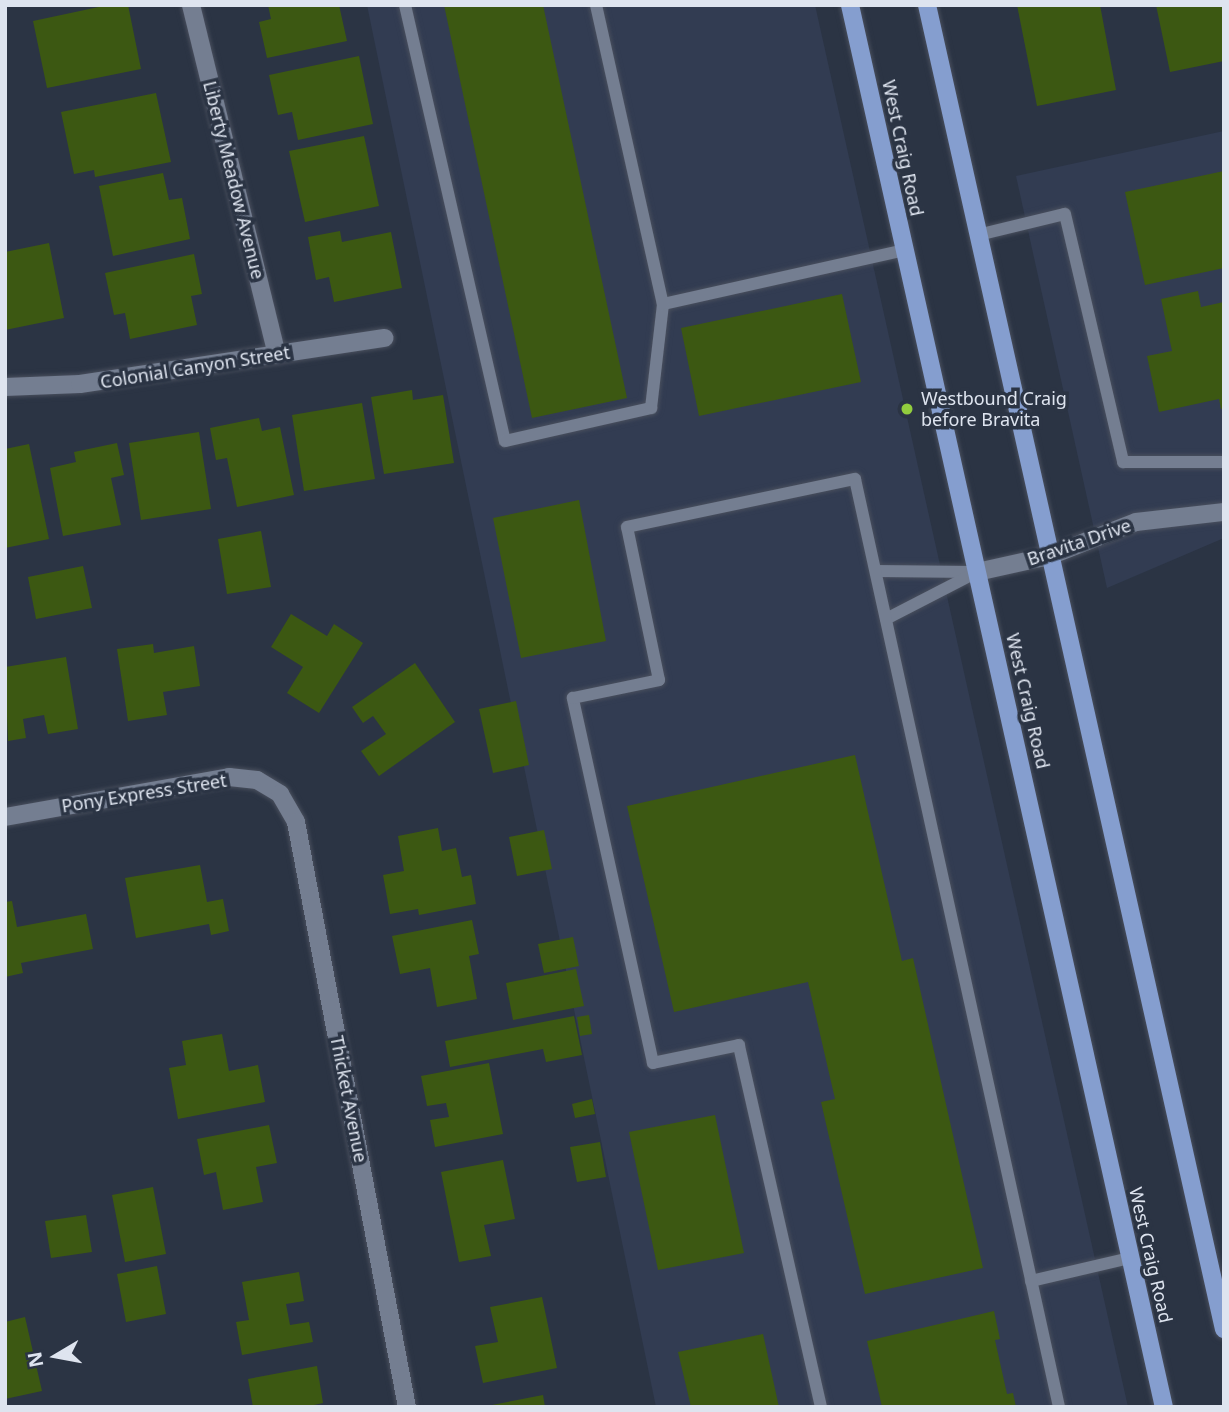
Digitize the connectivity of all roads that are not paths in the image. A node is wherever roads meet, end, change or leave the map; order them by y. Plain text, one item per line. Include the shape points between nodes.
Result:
1 (191, 5) edge
2 (405, 5) edge
3 (596, 5) edge
4 (850, 5) edge
5 (927, 5) edge
6 (978, 234) junction
7 (904, 250) junction
8 (663, 304) junction
9 (385, 338) dead end
10 (277, 355) junction
11 (5, 387) edge
12 (1224, 462) edge
13 (1224, 512) edge
14 (1049, 556) junction
15 (876, 571) junction
16 (977, 572) junction
17 (886, 619) junction
18 (280, 794) joint
19 (5, 817) edge
20 (1130, 1258) junction
21 (1031, 1281) junction
22 (1224, 1329) edge
23 (407, 1407) edge
24 (821, 1407) edge
25 (1059, 1407) edge
26 (1164, 1407) edge

1 - 10 street, Liberty Meadow Avenue
2 - 8 lane via 505,440 652,408
3 - 8 lane
4 - 7 main road, West Craig Road
5 - 6 main road
6 - 12 lane via 1065,214 1122,462
6 - 14 main road
7 - 8 lane
7 - 16 main road, West Craig Road
9 - 10 street, Colonial Canyon Street
10 - 11 street, Colonial Canyon Street via 80,384
13 - 14 street, Bravita Drive via 1136,522
14 - 16 street, Bravita Drive
14 - 22 main road
15 - 16 lane
15 - 17 lane
15 - 24 lane via 855,479 627,527 659,680 573,698 653,1063 739,1045
16 - 17 lane
16 - 20 main road, West Craig Road
17 - 21 lane
18 - 19 street, Pony Express Street via 257,780 229,777
18 - 23 street, Thicket Avenue via 296,822
20 - 21 lane
20 - 26 main road, West Craig Road
21 - 25 lane

